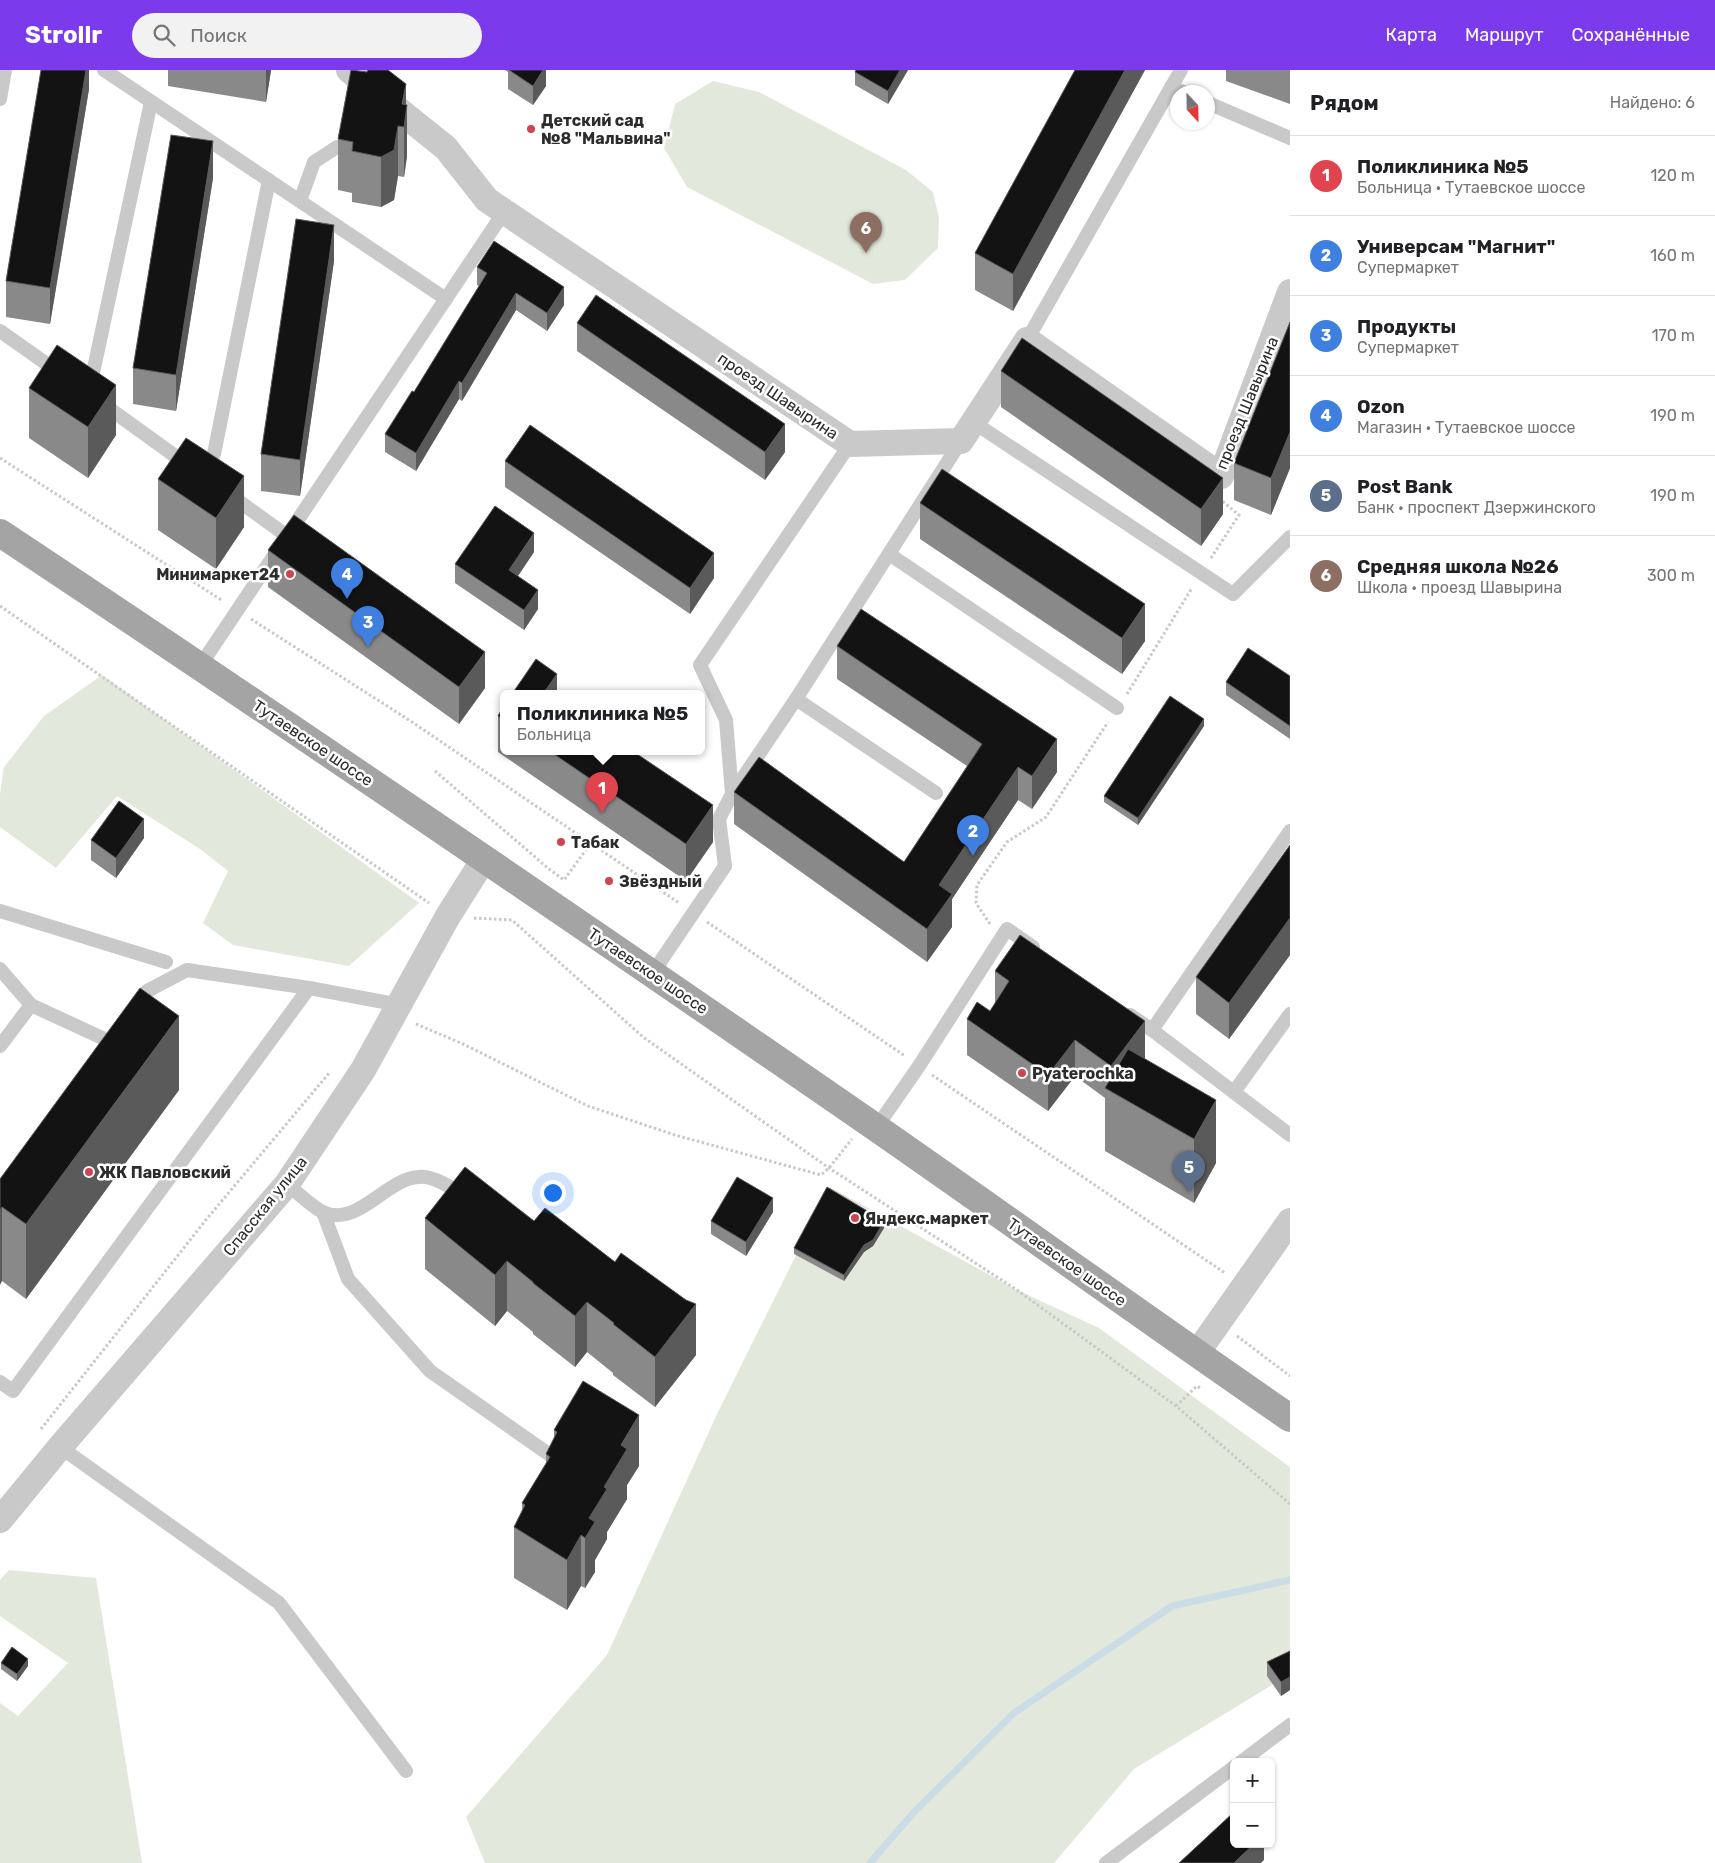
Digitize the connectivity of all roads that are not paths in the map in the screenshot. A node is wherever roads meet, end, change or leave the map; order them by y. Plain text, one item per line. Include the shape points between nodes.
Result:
1 (5, 70) edge
2 (104, 70) edge
3 (349, 70) edge
4 (1181, 70) edge
5 (1178, 85) edge
6 (0, 99) edge
7 (151, 102) junction
8 (1170, 102) edge
9 (1215, 106) edge
10 (1290, 138) edge
11 (337, 147) dead end
12 (268, 180) junction
13 (300, 201) junction
14 (504, 212) junction
15 (1290, 292) edge
16 (446, 298) junction
17 (0, 331) edge
18 (1027, 340) junction
19 (80, 388) junction
20 (967, 431) junction
21 (850, 444) junction
22 (214, 454) edge
23 (204, 476) edge
24 (219, 487) edge
25 (0, 533) edge
26 (287, 536) junction
27 (1290, 537) edge
28 (889, 554) junction
29 (200, 666) junction
30 (796, 699) junction
31 (1117, 708) dead end
32 (732, 794) junction
33 (936, 794) dead end
34 (1290, 831) edge
35 (484, 859) junction
36 (0, 911) edge
37 (1047, 957) edge
38 (166, 962) dead end
39 (0, 969) edge
40 (652, 974) junction
41 (309, 988) junction
42 (31, 1004) junction
43 (400, 1005) junction
44 (1120, 1007) edge
45 (1290, 1014) edge
46 (127, 1020) edge
47 (1152, 1030) junction
48 (111, 1042) edge
49 (0, 1046) edge
50 (1234, 1092) junction
51 (876, 1128) junction
52 (1290, 1135) edge
53 (286, 1184) junction
54 (473, 1199) edge
55 (323, 1212) junction
56 (1290, 1221) edge
57 (1196, 1354) junction
58 (0, 1382) edge
59 (1290, 1418) edge
60 (60, 1447) junction
61 (550, 1454) edge
62 (0, 1520) edge
63 (1290, 1725) edge
64 (1246, 1758) edge
65 (1230, 1770) edge
66 (406, 1771) dead end
67 (1106, 1863) edge

1 - 6 lane
2 - 7 lane
3 - 14 street, проезд Шавырина via 446,148 487,200
4 - 5 lane
7 - 12 lane
7 - 19 lane
8 - 18 lane
9 - 10 lane
11 - 13 lane via 314,162
12 - 13 lane
12 - 22 lane
13 - 16 lane
14 - 16 lane
14 - 21 street, проезд Шавырина
15 - 18 street, проезд Шавырина via 1221,476
16 - 26 lane
17 - 19 lane
18 - 20 street
19 - 23 lane
20 - 21 street, проезд Шавырина
20 - 27 lane via 1233,594
20 - 28 lane
21 - 32 lane via 700,665 726,720
24 - 26 lane
25 - 29 main road, Тутаевское шоссе
26 - 29 lane
28 - 30 lane
28 - 31 lane
29 - 35 main road, Тутаевское шоссе
30 - 32 lane
30 - 33 lane
32 - 40 lane via 719,819 725,866
34 - 47 lane
35 - 40 main road, Тутаевское шоссе
35 - 43 street, Спасская улица via 448,916
36 - 38 lane
37 - 51 lane via 1007,929
39 - 42 lane
40 - 51 main road, Тутаевское шоссе
41 - 43 lane
41 - 46 lane via 187,970 147,991
41 - 58 lane via 13,1391
42 - 48 lane
42 - 49 lane
43 - 53 street, Спасская улица via 363,1070
44 - 47 lane
45 - 50 lane
47 - 50 lane
50 - 52 lane
51 - 57 main road, Тутаевское шоссе
53 - 55 lane
53 - 60 street, Спасская улица
54 - 55 lane via 428,1177 416,1176 349,1214 338,1216
55 - 61 lane via 348,1279 430,1371
56 - 57 street
57 - 59 main road, Тутаевское шоссе
60 - 62 street, Спасская улица
60 - 66 lane via 279,1603
63 - 64 lane
65 - 67 lane

